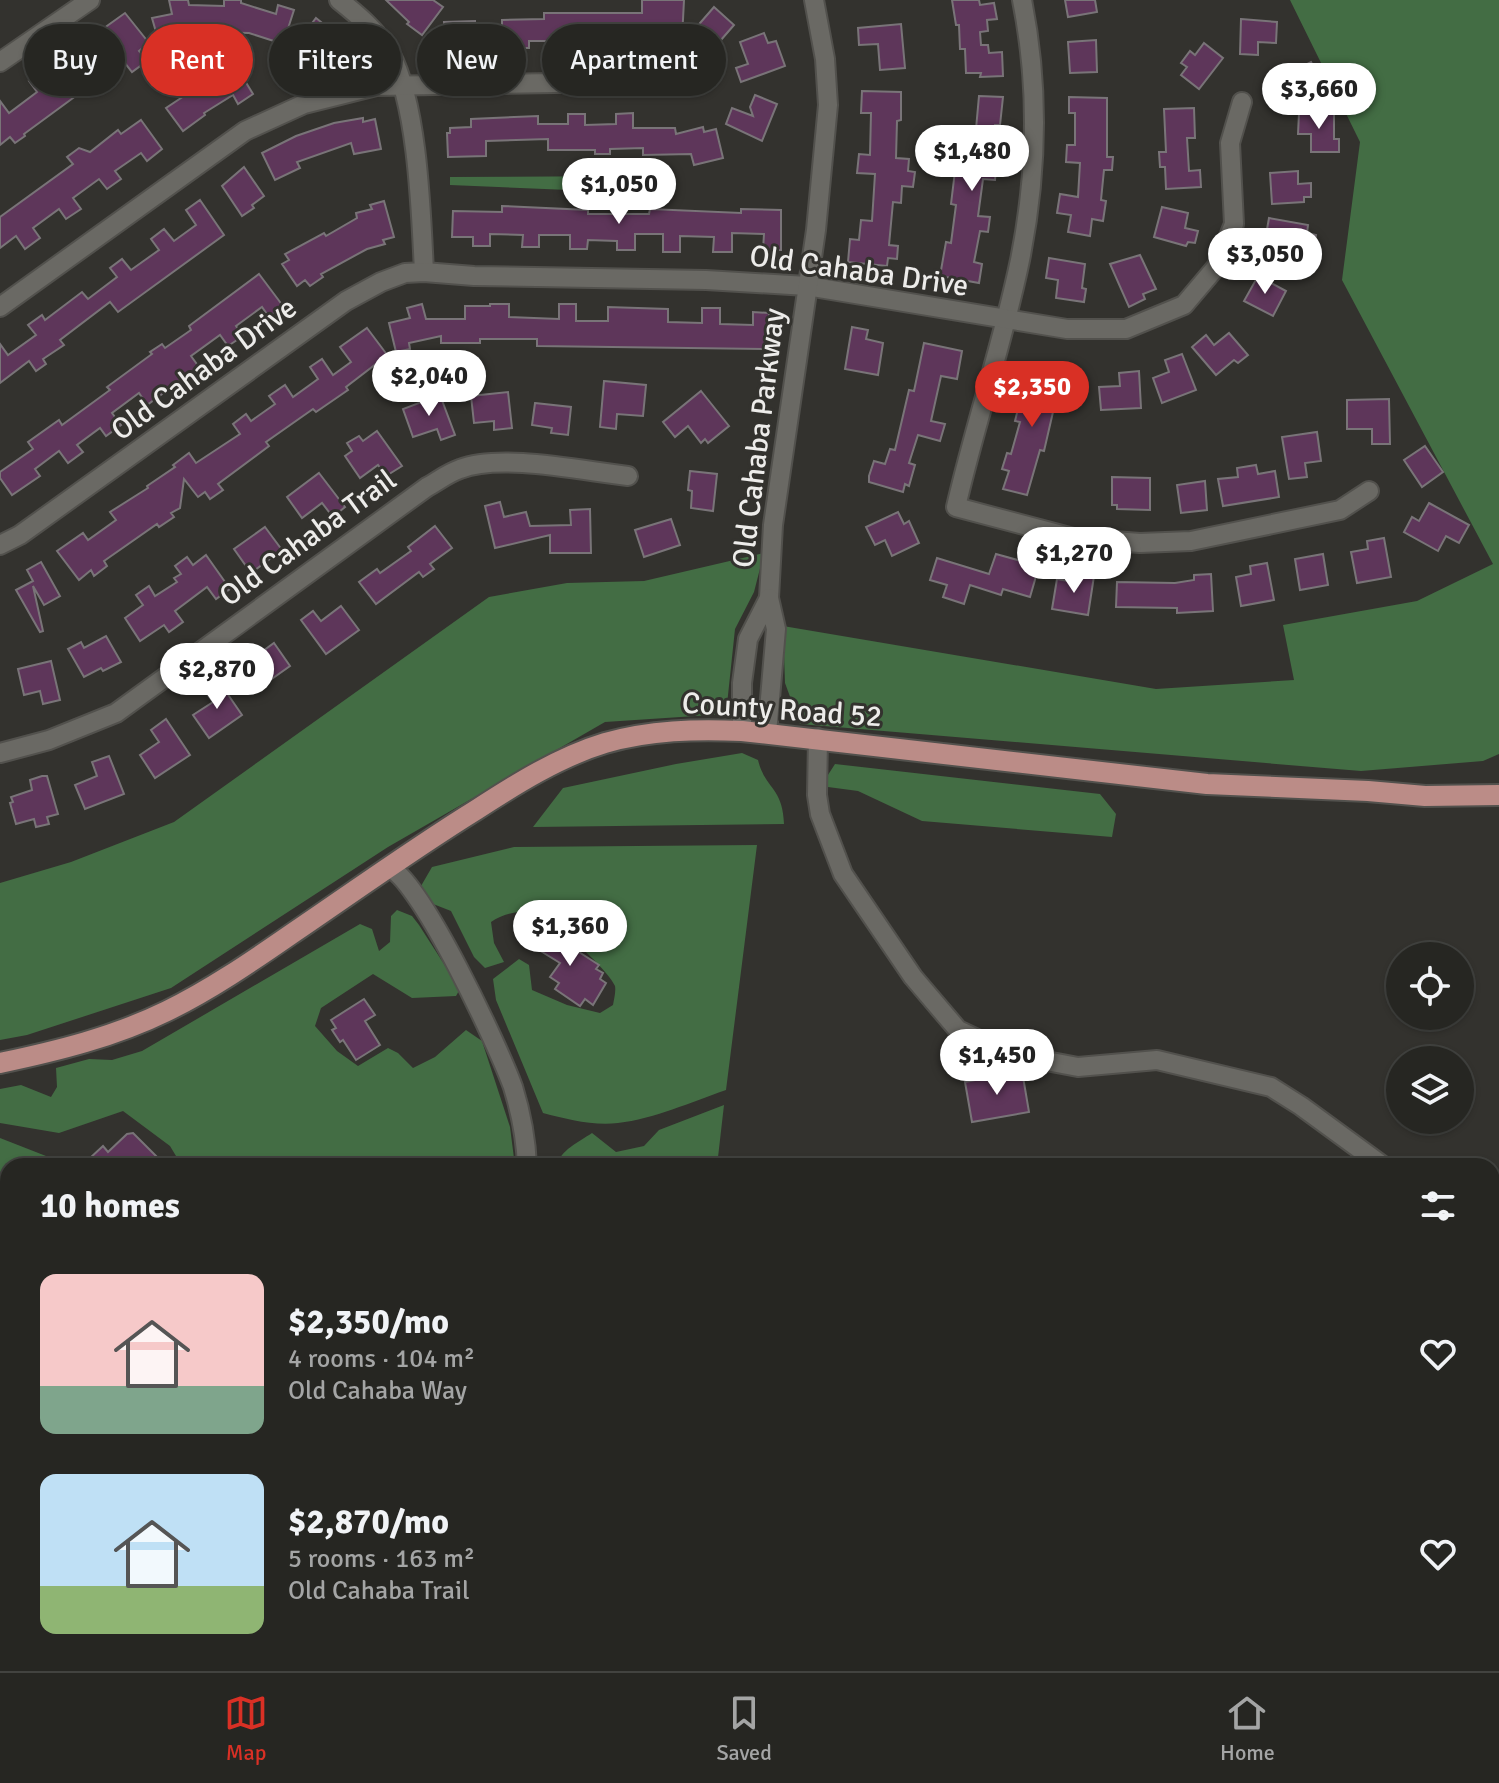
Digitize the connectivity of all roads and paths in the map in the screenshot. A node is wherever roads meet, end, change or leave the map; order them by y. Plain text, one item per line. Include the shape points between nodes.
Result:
1 (90, 0) edge
2 (339, 0) edge
3 (814, 0) edge
4 (1022, 0) edge
5 (0, 62) edge
6 (542, 83) edge
7 (402, 85) junction
8 (1242, 102) dead end
9 (424, 272) junction
10 (807, 286) junction
11 (0, 307) edge
12 (1005, 319) junction
13 (628, 476) dead end
14 (1369, 491) dead end
15 (0, 545) edge
16 (769, 598) junction
17 (742, 731) junction
18 (767, 733) junction
19 (818, 738) junction
20 (0, 753) edge
21 (1499, 795) edge
22 (390, 868) junction
23 (0, 1063) edge
24 (526, 1158) edge
25 (1372, 1158) edge

1 - 5 street
2 - 7 street via 382,40
3 - 10 street, Old Cahaba Parkway via 828,105
4 - 12 street via 1035,113 1020,258
6 - 7 street
7 - 9 street via 410,118
7 - 11 street via 347,92 283,112 245,131
8 - 12 street, Old Cahaba Drive via 1230,143 1234,224 1217,266 1184,305 1126,329 1067,329
9 - 10 street, Old Cahaba Drive
9 - 15 street, Old Cahaba Drive via 405,273 346,301
10 - 12 street, Old Cahaba Drive
10 - 16 street, Old Cahaba Parkway via 773,525
12 - 14 street via 956,507 1073,538 1140,543 1191,541 1340,510
13 - 20 street, Old Cahaba Trail via 515,464 462,468 427,487 116,713
16 - 17 street, Old Cahaba Parkway via 748,639
16 - 18 street, Old Cahaba Parkway via 776,629
17 - 18 main road, County Road 52
17 - 22 main road, County Road 52 via 672,730 601,744 514,785
18 - 19 main road, County Road 52
19 - 21 main road, County Road 52 via 1207,784
19 - 25 street via 820,814 843,874 913,977 958,1030 1041,1060 1078,1067 1157,1060 1271,1087
22 - 23 main road, County Road 52 via 168,1011 57,1051
22 - 24 street via 399,872 430,917 489,1032 512,1085

